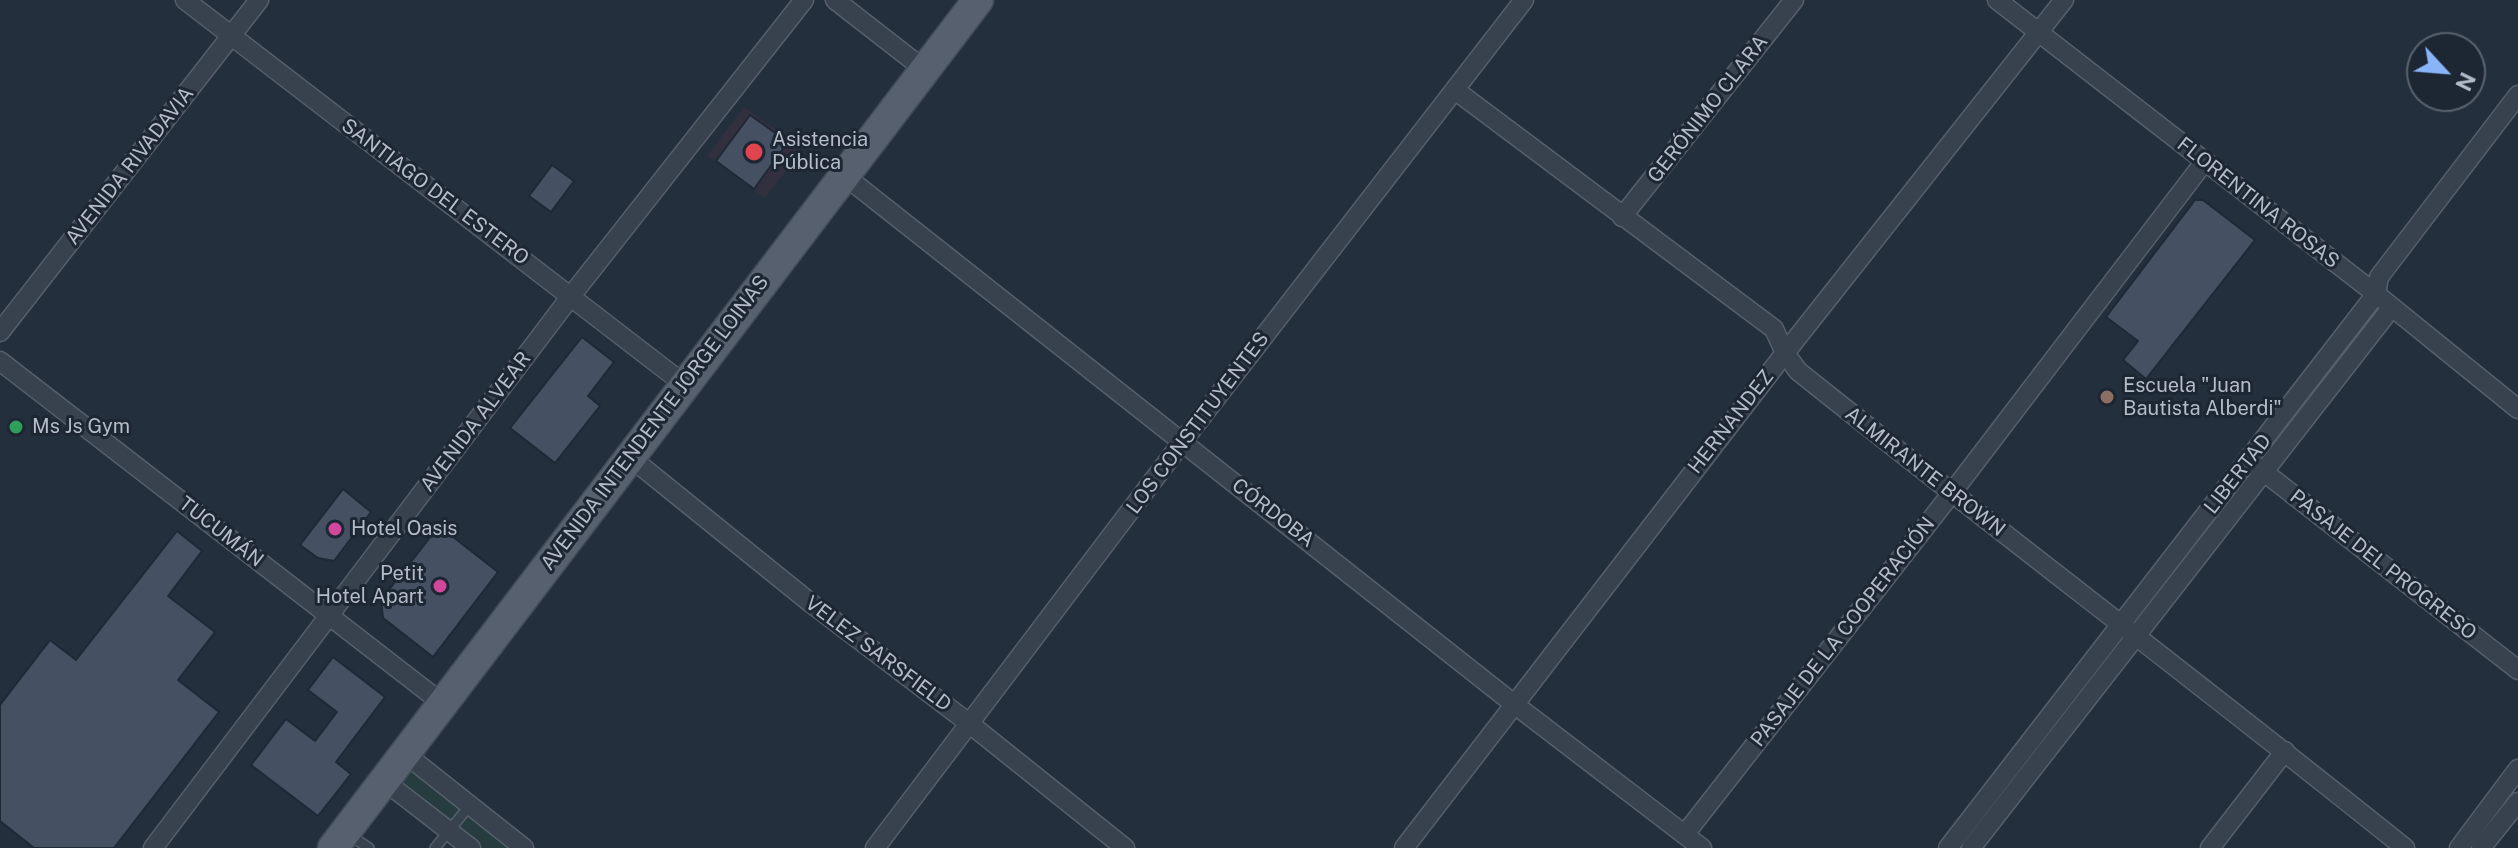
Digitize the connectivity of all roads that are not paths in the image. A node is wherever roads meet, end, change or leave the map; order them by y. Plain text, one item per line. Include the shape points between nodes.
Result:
1 (185, 0) edge
2 (259, 0) edge
3 (804, 0) edge
4 (835, 0) edge
5 (978, 0) edge
6 (1524, 0) edge
7 (1794, 0) edge
8 (1997, 0) edge
9 (2064, 0) edge
10 (2038, 32) junction
11 (231, 36) junction
12 (925, 70) junction
13 (1455, 90) junction
14 (2518, 95) edge
15 (2205, 161) junction
16 (845, 176) junction
17 (1622, 217) junction
18 (2376, 294) junction
19 (571, 296) junction
20 (2392, 307) junction
21 (0, 332) edge
22 (1785, 353) junction
23 (0, 361) edge
24 (684, 384) junction
25 (2518, 409) edge
26 (1183, 441) junction
27 (631, 458) junction
28 (2256, 466) junction
29 (1951, 494) junction
30 (328, 616) junction
31 (2127, 631) junction
32 (2518, 670) edge
33 (442, 703) junction
34 (1514, 704) junction
35 (970, 724) junction
36 (2285, 751) junction
37 (404, 753) junction
38 (2518, 769) edge
39 (383, 780) junction
40 (2518, 802) edge
41 (470, 805) junction
42 (449, 831) junction
43 (1685, 834) junction
44 (349, 843) edge
45 (153, 848) edge
46 (435, 848) edge
47 (471, 848) edge
48 (524, 848) edge
49 (875, 848) edge
50 (1125, 848) edge
51 (1404, 848) edge
52 (1702, 848) edge
53 (1948, 848) edge
54 (1971, 848) edge
55 (2210, 848) edge
56 (2405, 848) edge
57 (2459, 848) edge
58 (2481, 848) edge

1 - 11 street, SANTIAGO DEL ESTERO
2 - 11 street, AVENIDA RIVADAVIA
3 - 19 street, AVENIDA ALVEAR
4 - 12 street
5 - 12 main road, AVENIDA INTENDENTE JORGE LOINAS
6 - 13 street, LOS CONSTITUYENTES
7 - 17 street, GERÓNIMO CLARA
8 - 10 street, FLORENTINA ROSAS
9 - 10 street, HERNANDEZ
10 - 15 street, FLORENTINA ROSAS
10 - 22 street, HERNANDEZ
11 - 19 street, SANTIAGO DEL ESTERO
11 - 21 street, AVENIDA RIVADAVIA
12 - 16 main road, AVENIDA INTENDENTE JORGE LOINAS
13 - 17 street, ALMIRANTE BROWN
13 - 26 street, LOS CONSTITUYENTES
14 - 18 street, LIBERTAD via 2379,277
15 - 18 street, FLORENTINA ROSAS
15 - 29 street, PASAJE DE LA COOPERACIÓN
16 - 24 main road, AVENIDA INTENDENTE JORGE LOINAS
16 - 26 street, CÓRDOBA
17 - 22 street, ALMIRANTE BROWN via 1774,329
18 - 20 street, FLORENTINA ROSAS
18 - 28 street, LIBERTAD
19 - 24 street, SANTIAGO DEL ESTERO
19 - 30 street, AVENIDA ALVEAR
20 - 25 street, FLORENTINA ROSAS
20 - 28 street, LIBERTAD
22 - 29 street, ALMIRANTE BROWN via 1798,371
22 - 34 street, HERNANDEZ
23 - 30 street, TUCUMÁN
24 - 27 main road, AVENIDA INTENDENTE JORGE LOINAS
26 - 34 street, CÓRDOBA
26 - 35 street, LOS CONSTITUYENTES
27 - 33 main road, AVENIDA INTENDENTE JORGE LOINAS
27 - 35 street, VELEZ SARSFIELD
28 - 31 street, LIBERTAD
28 - 32 street, PASAJE DEL PROGRESO
29 - 31 street, ALMIRANTE BROWN
29 - 43 street, PASAJE DE LA COOPERACIÓN
30 - 33 street, TUCUMÁN
30 - 45 street, AVENIDA ALVEAR
31 - 36 street, ALMIRANTE BROWN
31 - 53 street, LIBERTAD
31 - 54 street, LIBERTAD
33 - 37 main road, AVENIDA INTENDENTE JORGE LOINAS
34 - 43 street, CÓRDOBA
34 - 51 street, HERNANDEZ
35 - 49 street, LOS CONSTITUYENTES
35 - 50 street, VELEZ SARSFIELD
36 - 55 street
36 - 56 street, ALMIRANTE BROWN
37 - 39 main road, AVENIDA INTENDENTE JORGE LOINAS
37 - 41 street
38 - 57 street
39 - 42 street
39 - 44 main road, AVENIDA INTENDENTE JORGE LOINAS
40 - 58 street
41 - 42 lane
41 - 48 street
42 - 46 lane
42 - 47 street
43 - 52 street, CÓRDOBA

